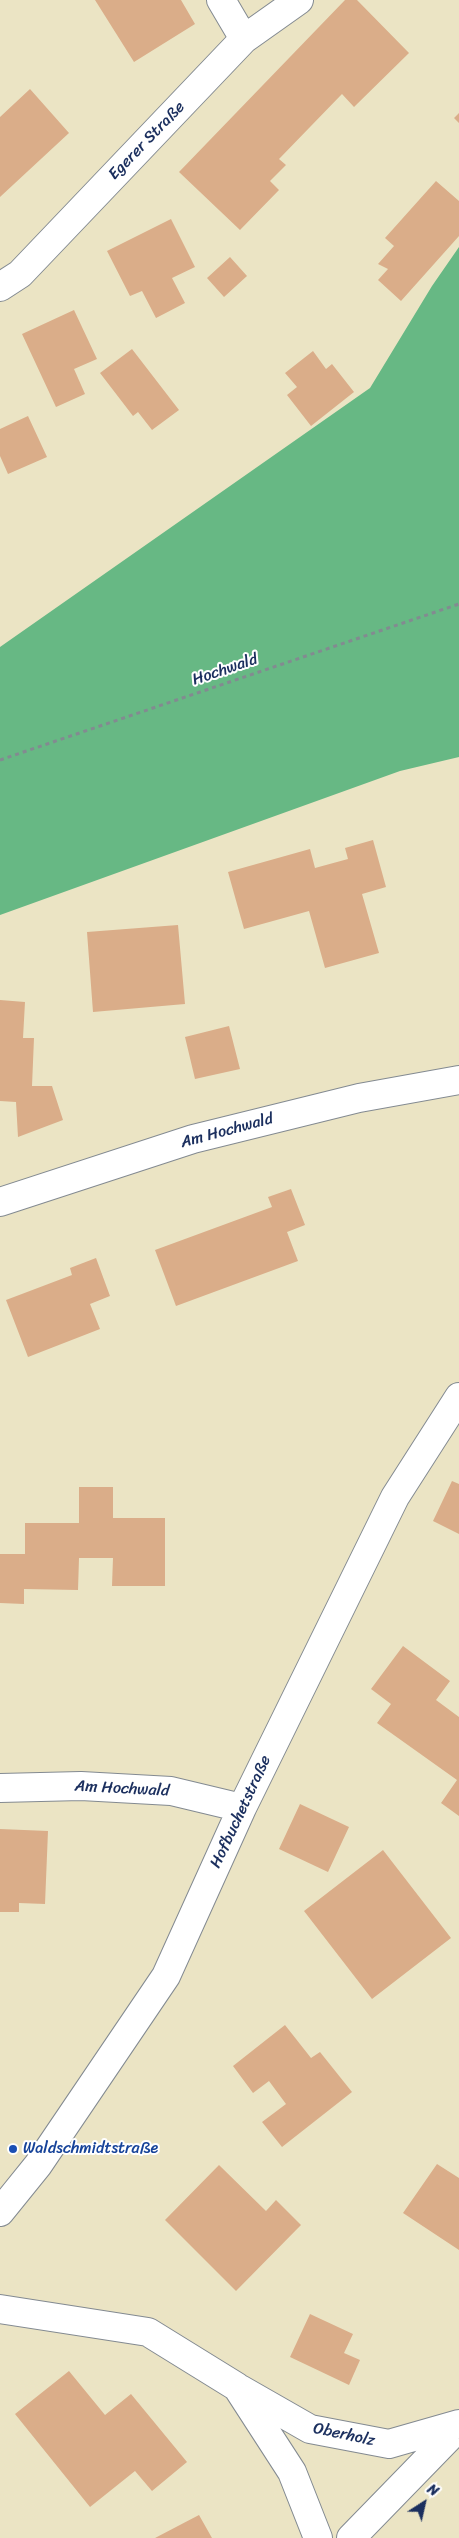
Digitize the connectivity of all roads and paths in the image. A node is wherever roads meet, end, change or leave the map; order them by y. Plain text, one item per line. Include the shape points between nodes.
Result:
1 (221, 0) edge
2 (299, 0) edge
3 (244, 39) junction
4 (0, 287) edge
5 (459, 604) edge
6 (0, 760) edge
7 (459, 1080) edge
8 (0, 1202) edge
9 (459, 1398) edge
10 (0, 1788) edge
11 (242, 1808) junction
12 (0, 2212) edge
13 (0, 2309) edge
14 (237, 2387) junction
15 (459, 2426) edge
16 (318, 2538) edge
17 (351, 2538) edge

1 - 3 street
2 - 3 street, Egerer Straße
3 - 4 street, Egerer Straße via 20,274
5 - 6 path, Hochwald
7 - 8 street, Am Hochwald via 359,1098 193,1139
9 - 11 street, Hofbuchetstraße via 395,1497
10 - 11 street, Am Hochwald via 81,1786 171,1791
11 - 12 street, Hofbuchetstraße via 166,1976 38,2165
13 - 14 street via 148,2332
14 - 15 street, Oberholz via 310,2429 389,2444
14 - 16 street via 292,2472
15 - 17 street, Oberholz

